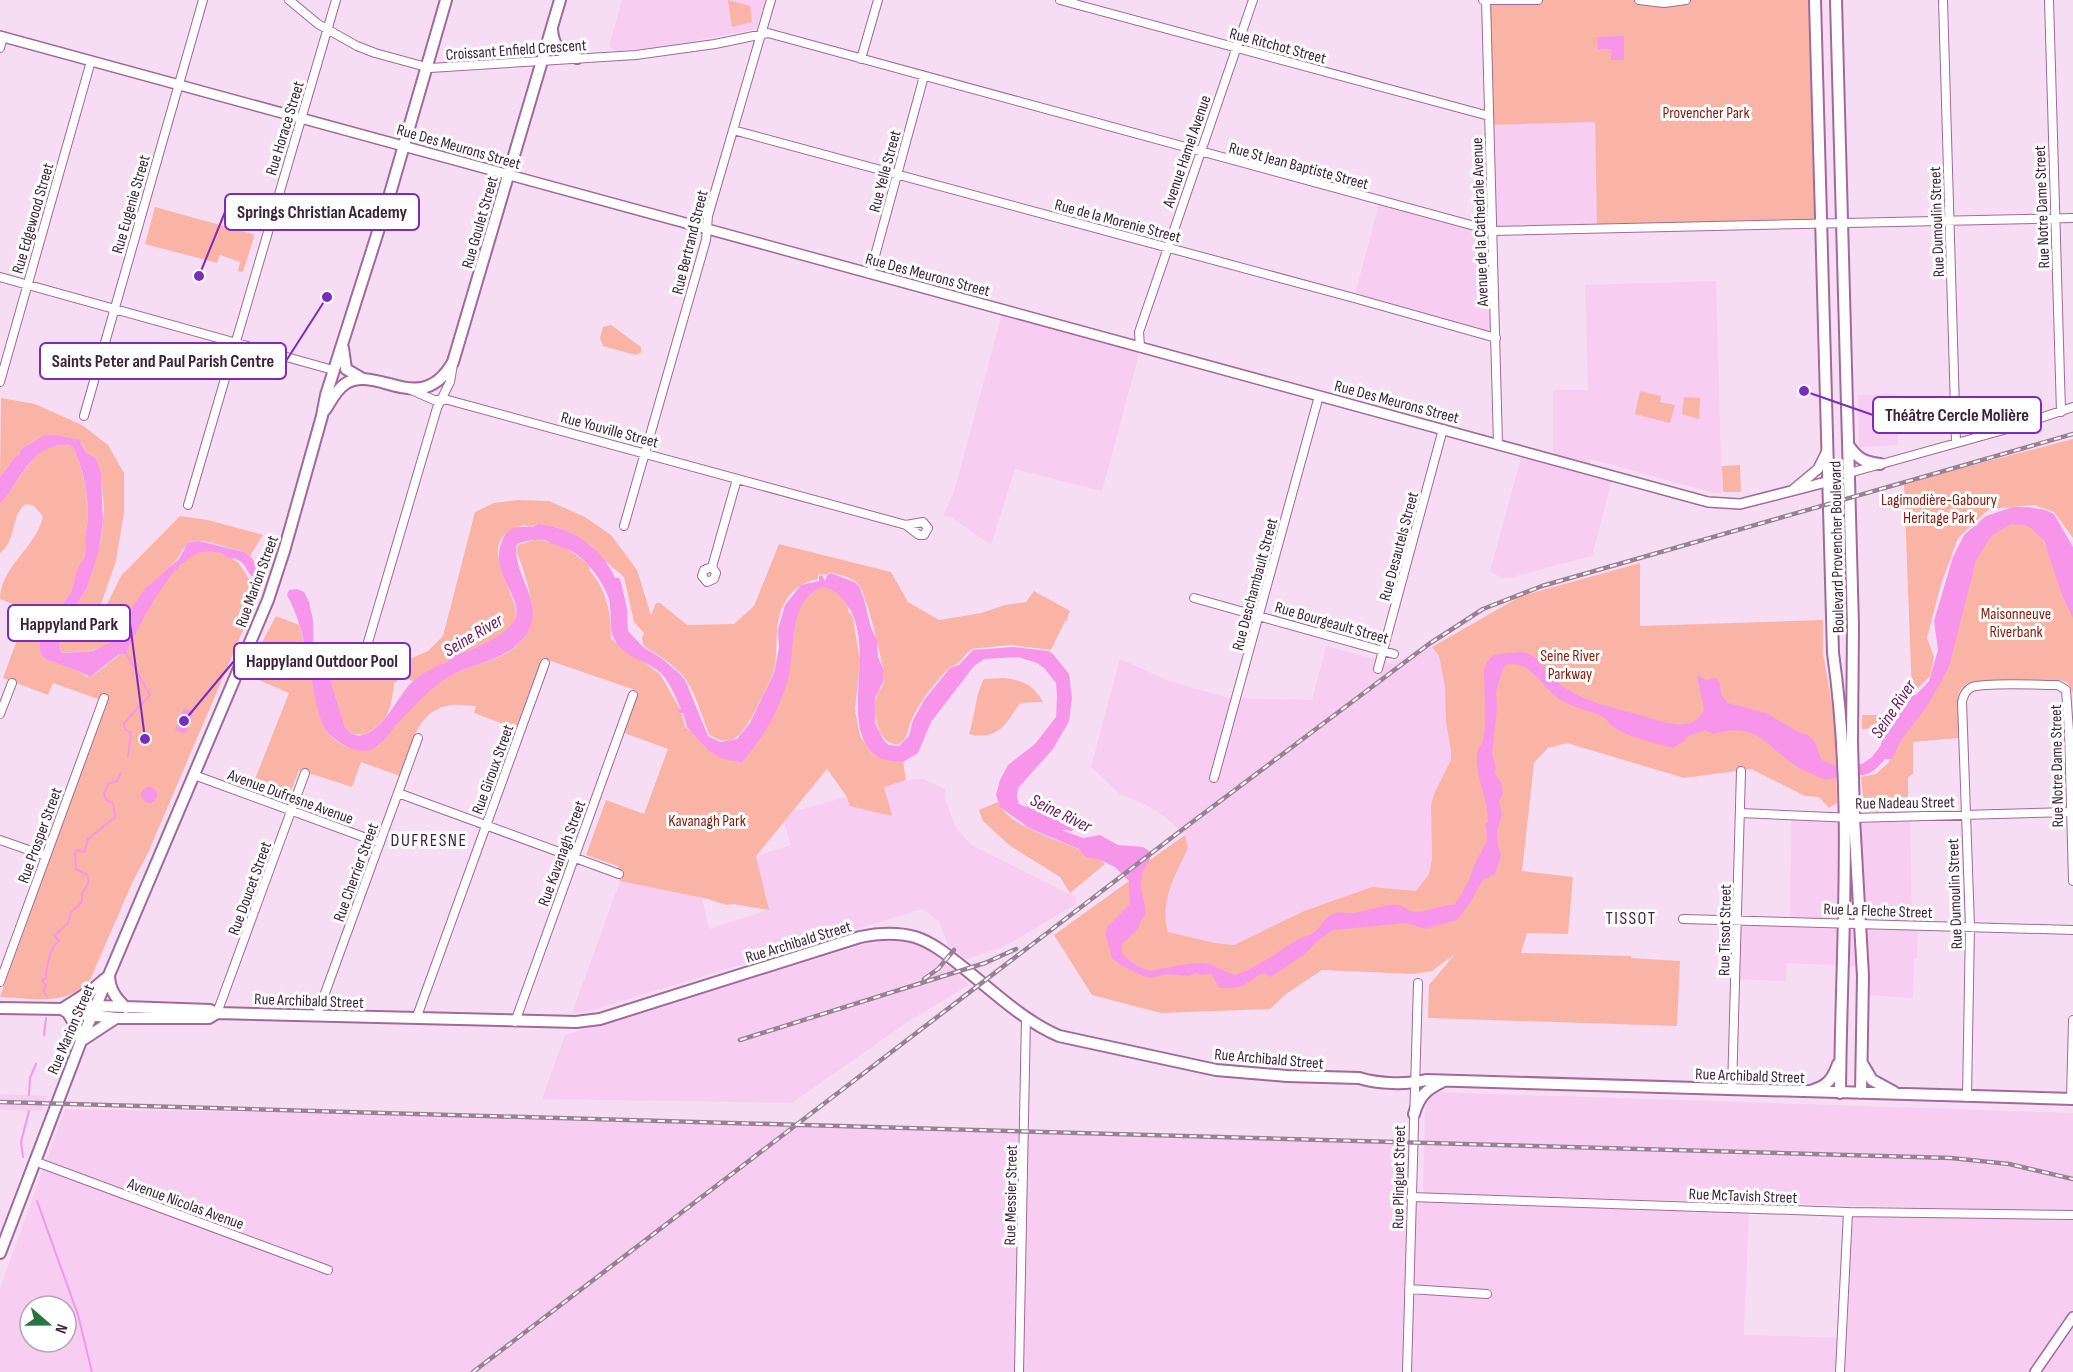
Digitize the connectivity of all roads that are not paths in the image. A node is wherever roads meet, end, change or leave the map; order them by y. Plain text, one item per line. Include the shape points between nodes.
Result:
1 (203, 0) edge
2 (289, 0) edge
3 (336, 0) edge
4 (446, 0) edge
5 (560, 0) edge
6 (771, 0) edge
7 (878, 0) edge
8 (1060, 0) edge
9 (1252, 0) edge
10 (1484, 0) edge
11 (1538, 0) edge
12 (1639, 0) edge
13 (1686, 0) edge
14 (1815, 0) edge
15 (1836, 0) edge
16 (1943, 0) edge
17 (2049, 0) edge
18 (552, 27) junction
19 (327, 29) junction
20 (761, 34) junction
21 (2, 37) edge
22 (0, 48) edge
23 (1236, 48) junction
24 (577, 58) junction
25 (861, 59) junction
26 (542, 60) junction
27 (91, 61) junction
28 (426, 67) junction
29 (924, 76) junction
30 (179, 85) junction
31 (1489, 116) junction
32 (301, 118) junction
33 (733, 130) junction
34 (404, 147) junction
35 (1201, 152) junction
36 (897, 174) junction
37 (508, 176) junction
38 (2055, 218) junction
39 (2073, 218) edge
40 (1949, 221) junction
41 (1822, 225) junction
42 (1842, 225) junction
43 (707, 228) junction
44 (1493, 231) junction
45 (1168, 247) junction
46 (870, 274) junction
47 (0, 277) edge
48 (28, 284) junction
49 (115, 308) junction
50 (1496, 338) junction
51 (235, 342) junction
52 (343, 345) junction
53 (1140, 346) junction
54 (453, 362) junction
55 (333, 370) junction
56 (363, 379) junction
57 (0, 382) edge
58 (407, 388) junction
59 (1319, 396) junction
60 (442, 399) junction
61 (2073, 407) edge
62 (2061, 412) junction
63 (84, 416) dead end
64 (322, 416) junction
65 (1443, 429) junction
66 (1956, 443) junction
67 (1498, 444) junction
68 (1849, 446) junction
69 (1828, 447) junction
70 (646, 455) junction
71 (1880, 464) junction
72 (1849, 473) junction
73 (737, 479) junction
74 (1830, 481) junction
75 (1790, 492) junction
76 (188, 505) dead end
77 (906, 525) dead end
78 (624, 526) dead end
79 (712, 567) dead end
80 (1194, 598) dead end
81 (1260, 616) junction
82 (366, 649) dead end
83 (1383, 651) junction
84 (1394, 654) dead end
85 (545, 663) dead end
86 (1378, 669) dead end
87 (12, 683) dead end
88 (1966, 692) joint
89 (633, 695) dead end
90 (104, 698) dead end
91 (1852, 699) junction
92 (1840, 700) junction
93 (0, 714) edge
94 (418, 738) dead end
95 (1848, 741) junction
96 (1741, 771) dead end
97 (305, 773) dead end
98 (194, 775) junction
99 (1214, 778) dead end
100 (398, 793) junction
101 (291, 810) junction
102 (2071, 812) junction
103 (1740, 813) junction
104 (1965, 814) junction
105 (1849, 817) junction
106 (486, 825) junction
107 (0, 840) edge
108 (380, 843) junction
109 (46, 856) junction
110 (574, 858) junction
111 (619, 874) dead end
112 (2073, 881) edge
113 (1683, 919) dead end
114 (1737, 920) junction
115 (1844, 923) junction
116 (1862, 923) junction
117 (1970, 926) junction
118 (2073, 930) edge
119 (109, 976) junction
120 (0, 982) edge
121 (1418, 983) dead end
122 (0, 1008) edge
123 (126, 1008) junction
124 (64, 1009) junction
125 (94, 1011) junction
126 (218, 1013) junction
127 (317, 1015) junction
128 (117, 1018) junction
129 (1026, 1018) junction
130 (416, 1019) junction
131 (2073, 1020) edge
132 (515, 1022) junction
133 (81, 1041) junction
134 (1840, 1058) junction
135 (1861, 1060) junction
136 (1418, 1080) junction
137 (1445, 1081) junction
138 (1732, 1089) junction
139 (1804, 1092) junction
140 (1840, 1093) junction
141 (1861, 1093) junction
142 (1902, 1096) junction
143 (1967, 1097) junction
144 (2072, 1099) edge
145 (1414, 1114) junction
146 (34, 1161) junction
147 (1411, 1197) junction
148 (1848, 1212) junction
149 (2073, 1215) edge
150 (0, 1253) edge
151 (328, 1270) dead end
152 (1409, 1289) junction
153 (1486, 1294) dead end
154 (2073, 1317) edge
155 (1019, 1372) edge
156 (1407, 1372) edge
157 (1840, 1372) edge
158 (2035, 1372) edge

1 - 30 street, Rue Eugenie Street
2 - 19 street, Croissant Enfield Crescent
3 - 19 street, Rue Horace Street
4 - 28 main road, Rue Marion Street
5 - 18 main road, Rue Goulet Street
6 - 20 street, Rue Bertrand Street
7 - 25 street
8 - 23 street, Rue Ritchot Street
9 - 23 street, Avenue Hamel Avenue
10 - 11 street
10 - 31 street, Avenue de la Cathedrale Avenue
12 - 13 street
14 - 41 main road, Boulevard Provencher Boulevard
15 - 42 main road, Boulevard Provencher Boulevard
16 - 40 street, Rue Dumoulin Street
17 - 38 street, Rue Notre Dame Street
18 - 24 main road via 555,46
18 - 26 main road, Rue Goulet Street
19 - 28 street, Croissant Enfield Crescent via 375,53
19 - 32 street, Rue Horace Street
20 - 24 street, Croissant Enfield Crescent via 668,51
20 - 25 street, Rue St Jean Baptiste Street
20 - 33 street, Rue Bertrand Street
21 - 22 street
21 - 27 street, Rue Des Meurons Street
23 - 31 street, Rue Ritchot Street
23 - 35 street, Avenue Hamel Avenue
24 - 26 street, Croissant Enfield Crescent
25 - 29 street, Rue St Jean Baptiste Street
26 - 28 street, Croissant Enfield Crescent
26 - 37 main road, Rue Goulet Street
27 - 30 street, Rue Des Meurons Street
27 - 48 street, Rue Edgewood Street
28 - 34 main road, Rue Marion Street
29 - 35 street, Rue St Jean Baptiste Street
29 - 36 street, Rue Yelle Street
30 - 32 street, Rue Des Meurons Street
30 - 49 street, Rue Eugenie Street
31 - 44 street, Avenue de la Cathedrale Avenue
32 - 34 street, Rue Des Meurons Street
32 - 51 street, Rue Horace Street
33 - 36 street, Rue de la Morenie Street
33 - 43 street, Rue Bertrand Street
34 - 37 street, Rue Des Meurons Street
34 - 52 main road, Rue Marion Street
35 - 44 street, Rue St Jean Baptiste Street
35 - 45 street, Avenue Hamel Avenue
36 - 45 street, Rue de la Morenie Street
36 - 46 street, Rue Yelle Street
37 - 43 street, Rue Des Meurons Street
37 - 54 main road, Rue Goulet Street
38 - 39 street, Rue St Jean Baptiste Street
38 - 40 street, Rue St Jean Baptiste Street
38 - 62 street, Rue Notre Dame Street
40 - 42 street, Rue St Jean Baptiste Street
40 - 66 street, Rue Dumoulin Street
41 - 42 street, Rue St Jean Baptiste Street
41 - 44 street, Rue St Jean Baptiste Street
41 - 69 main road, Boulevard Provencher Boulevard
42 - 68 main road, Boulevard Provencher Boulevard
43 - 46 street, Rue Des Meurons Street
43 - 70 street, Rue Bertrand Street
44 - 50 street, Avenue de la Cathedrale Avenue
45 - 50 street, Rue de la Morenie Street
45 - 53 street, Avenue Hamel Avenue via 1139,332
46 - 53 street, Rue Des Meurons Street
47 - 48 street
48 - 49 street
48 - 57 street, Rue Edgewood Street
49 - 51 street
49 - 63 street, Rue Eugenie Street
50 - 67 street, Avenue de la Cathedrale Avenue
51 - 55 street
51 - 76 street, Rue Horace Street
52 - 55 main road, Rue Marion Street
52 - 56 main road via 346,369
53 - 59 street, Rue Des Meurons Street
54 - 58 main road, Rue Goulet Street via 438,382 423,388
54 - 60 street
55 - 64 main road, Rue Marion Street
56 - 58 main road, Rue Youville Street
56 - 64 main road via 346,383
58 - 60 street, Rue Youville Street via 435,400
59 - 65 street, Rue Des Meurons Street
59 - 81 street, Rue Deschambault Street
60 - 70 street, Rue Youville Street
60 - 82 street
61 - 62 street
62 - 66 street
64 - 98 main road, Rue Marion Street via 268,600
65 - 67 street, Rue Des Meurons Street
65 - 83 street, Rue Desautels Street
66 - 71 street
67 - 75 street, Rue Des Meurons Street via 1715,503 1740,504
68 - 71 main road via 1863,461
68 - 72 main road, Boulevard Provencher Boulevard
69 - 74 main road, Boulevard Provencher Boulevard
69 - 75 street via 1818,469
70 - 73 street, Rue Youville Street
70 - 78 street, Rue Bertrand Street
71 - 72 street
72 - 74 main road, Rue Des Meurons Street
72 - 91 main road, Boulevard Provencher Boulevard
73 - 77 street, Rue Youville Street
73 - 79 street
74 - 75 street, Rue Des Meurons Street
74 - 92 main road, Boulevard Provencher Boulevard via 1833,653
80 - 81 street, Rue Bourgeault Street
81 - 83 street, Rue Bourgeault Street
81 - 99 street, Rue Deschambault Street
83 - 84 street, Rue Bourgeault Street
83 - 86 street, Rue Desautels Street
85 - 106 street, Rue Giroux Street
87 - 93 street
88 - 102 street, Rue Notre Dame Street via 1983,686 2064,688 2068,697
88 - 104 street, Rue Dumoulin Street via 1962,702
89 - 110 street, Rue Kavanagh Street
90 - 109 street, Rue Prosper Street
91 - 92 main road
91 - 95 main road, Boulevard Provencher Boulevard
92 - 95 main road, Boulevard Provencher Boulevard
94 - 100 street, Rue Cherrier Street
95 - 105 main road, Boulevard Provencher Boulevard
96 - 103 street, Rue Tissot Street
97 - 101 street, Rue Doucet Street
98 - 101 street, Avenue Dufresne Avenue
98 - 119 main road, Rue Marion Street
100 - 106 street
100 - 108 street, Rue Cherrier Street
101 - 108 street, Avenue Dufresne Avenue
101 - 126 street, Rue Doucet Street
102 - 104 street, Rue Nadeau Street
102 - 112 street, Rue Notre Dame Street
103 - 105 street, Rue Nadeau Street
103 - 114 street, Rue Tissot Street
104 - 105 street, Rue Nadeau Street
104 - 117 street, Rue Dumoulin Street
105 - 115 main road, Boulevard Provencher Boulevard
105 - 116 main road, Boulevard Provencher Boulevard
106 - 110 street
106 - 130 street, Rue Giroux Street
107 - 109 street
108 - 127 street, Rue Cherrier Street
109 - 120 street, Rue Prosper Street
110 - 111 street
110 - 132 street, Rue Kavanagh Street
113 - 114 street, Rue La Fleche Street
114 - 115 street, Rue La Fleche Street
114 - 138 street, Rue Tissot Street
115 - 116 street, Rue La Fleche Street
115 - 134 main road, Boulevard Provencher Boulevard
116 - 117 street, Rue La Fleche Street
116 - 135 main road, Boulevard Provencher Boulevard
117 - 118 street, Rue La Fleche Street
117 - 143 street, Rue Dumoulin Street
119 - 123 main road via 112,992
119 - 124 main road
119 - 125 main road, Rue Marion Street
121 - 136 street, Rue Plinguet Street
122 - 124 main road, Rue Archibald Street
123 - 125 main road, Rue Archibald Street
123 - 126 main road, Rue Archibald Street via 202,1009
124 - 125 main road, Rue Archibald Street
124 - 133 main road
125 - 128 main road, Rue Archibald Street
125 - 133 main road, Rue Marion Street
126 - 127 main road, Rue Archibald Street
126 - 128 main road, Rue Archibald Street via 206,1018
127 - 130 main road, Rue Archibald Street
128 - 133 main road
129 - 132 main road, Rue Archibald Street via 934,946 914,937 883,933 600,1019
129 - 136 main road, Rue Archibald Street via 1059,1036 1216,1070 1287,1077 1359,1078 1371,1074
129 - 155 street, Rue Messier Street
130 - 132 main road, Rue Archibald Street
131 - 144 street
133 - 146 main road, Rue Marion Street
134 - 139 main road via 1827,1084
134 - 140 main road, Boulevard Provencher Boulevard
135 - 141 main road, Boulevard Provencher Boulevard
135 - 142 main road via 1876,1083
136 - 137 main road, Rue Archibald Street
136 - 145 street, Rue Plinguet Street
137 - 138 main road, Rue Archibald Street
137 - 145 main road via 1422,1095
138 - 139 main road, Rue Archibald Street
139 - 140 main road, Rue Archibald Street
140 - 141 main road, Rue Archibald Street
141 - 142 main road, Rue Archibald Street
142 - 143 main road, Rue Archibald Street
143 - 144 main road, Rue Archibald Street
145 - 147 street, Rue Plinguet Street
146 - 150 main road, Rue Marion Street
146 - 151 street, Avenue Nicolas Avenue
147 - 148 street, Rue McTavish Street
147 - 152 street, Rue Plinguet Street
148 - 149 street, Rue McTavish Street
148 - 157 street
152 - 153 street
152 - 156 street, Rue Plinguet Street
154 - 158 street

